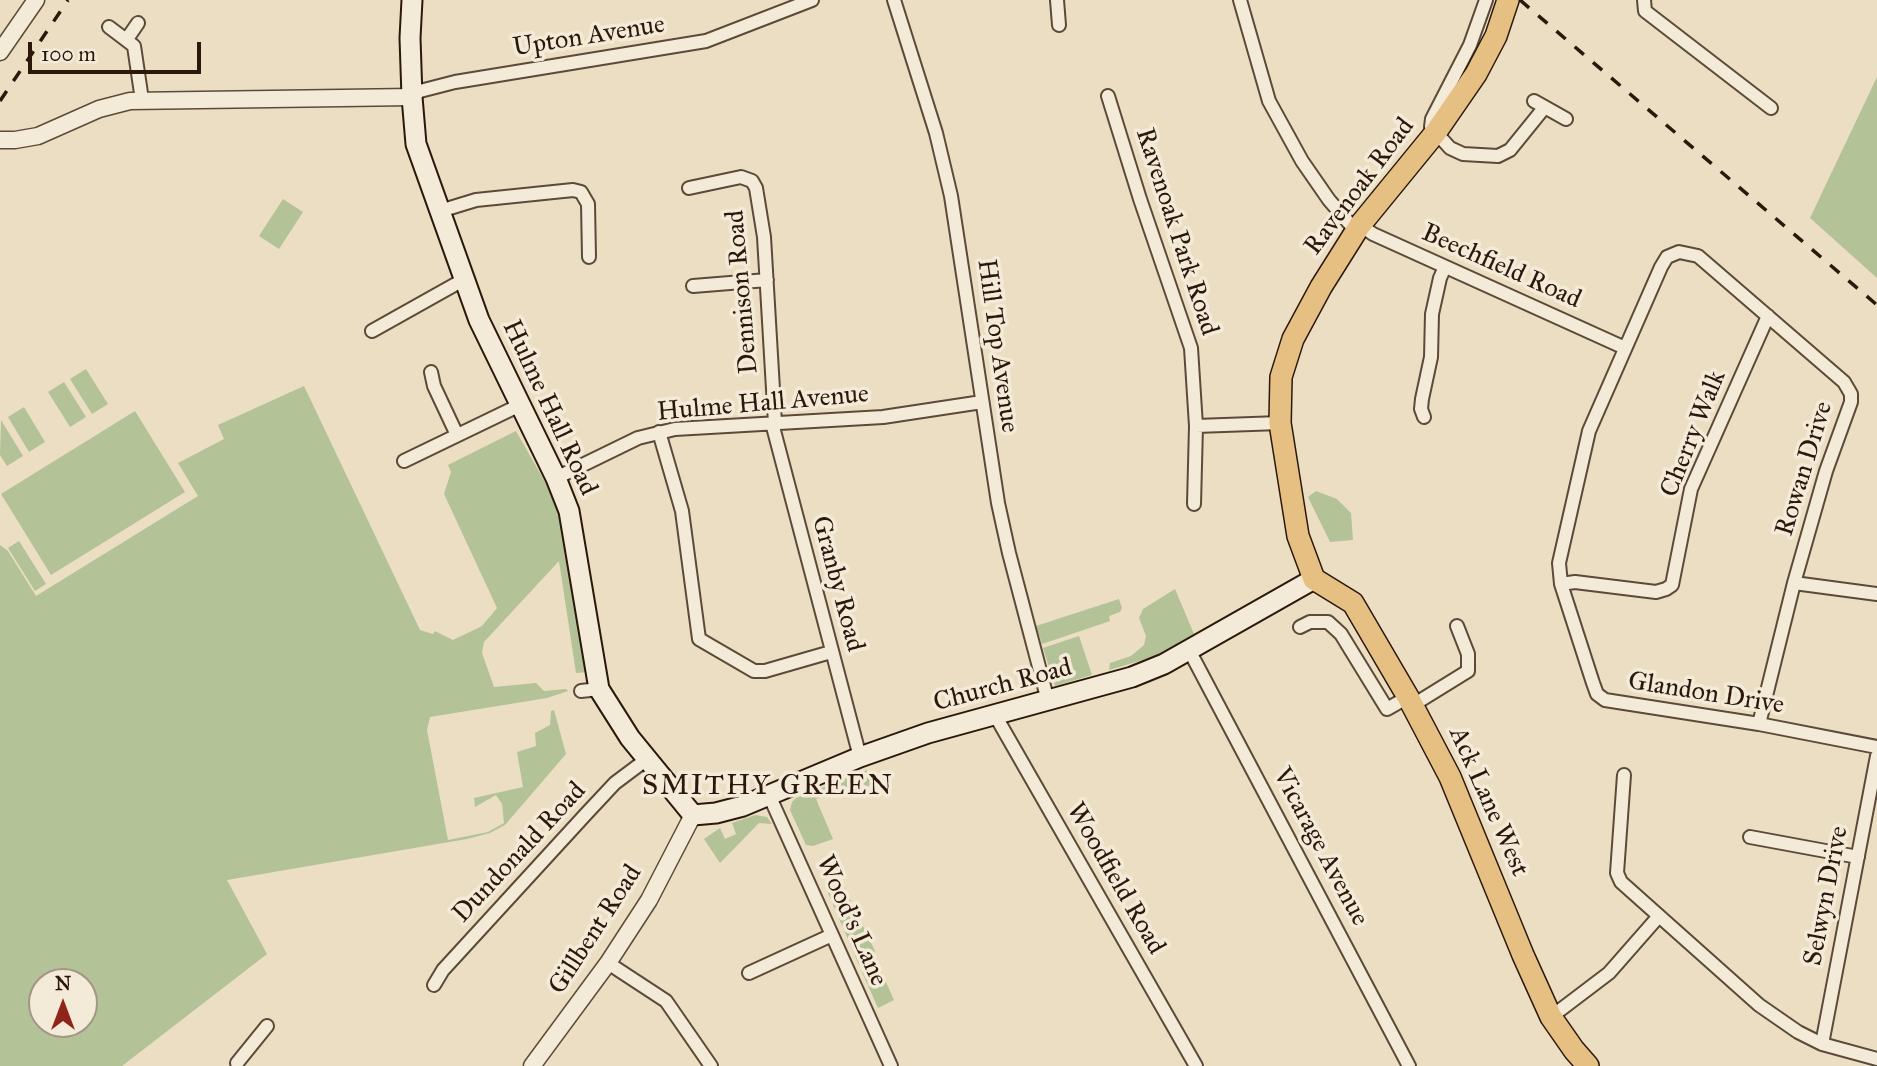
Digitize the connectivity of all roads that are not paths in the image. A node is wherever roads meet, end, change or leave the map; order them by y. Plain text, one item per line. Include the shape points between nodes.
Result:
1 (36, 0) edge
2 (412, 0) edge
3 (812, 0) edge
4 (894, 0) edge
5 (1057, 0) edge
6 (1240, 0) edge
7 (1486, 0) edge
8 (1644, 0) edge
9 (1507, 5) edge
10 (138, 23) dead end
11 (1059, 25) dead end
12 (109, 27) dead end
13 (127, 39) junction
14 (0, 52) edge
15 (1108, 96) dead end
16 (412, 97) junction
17 (142, 100) junction
18 (1770, 108) dead end
19 (1566, 119) dead end
20 (1436, 132) junction
21 (2, 140) edge
22 (690, 188) dead end
23 (440, 211) junction
24 (1358, 228) junction
25 (589, 257) dead end
26 (1445, 267) junction
27 (463, 279) junction
28 (767, 280) junction
29 (693, 286) dead end
30 (1768, 316) junction
31 (372, 331) dead end
32 (1625, 348) junction
33 (430, 372) dead end
34 (982, 402) junction
35 (520, 405) junction
36 (1424, 417) dead end
37 (774, 423) junction
38 (1280, 423) junction
39 (1196, 426) junction
40 (659, 432) junction
41 (457, 435) junction
42 (404, 461) dead end
43 (556, 478) junction
44 (1194, 504) dead end
45 (1314, 579) junction
46 (1794, 583) junction
47 (1561, 584) junction
48 (1877, 594) edge
49 (1457, 626) dead end
50 (1300, 627) dead end
51 (1189, 650) junction
52 (831, 652) junction
53 (1048, 701) junction
54 (1411, 701) junction
55 (995, 715) junction
56 (1759, 724) junction
57 (1877, 747) edge
58 (1877, 756) edge
59 (860, 757) junction
60 (647, 759) junction
61 (1624, 775) dead end
62 (769, 795) junction
63 (693, 815) junction
64 (1750, 837) dead end
65 (1858, 857) junction
66 (1659, 916) junction
67 (832, 934) junction
68 (608, 963) junction
69 (749, 973) dead end
70 (433, 985) dead end
71 (1550, 1017) junction
72 (267, 1026) dead end
73 (1822, 1044) junction
74 (1877, 1059) edge
75 (236, 1065) edge
76 (532, 1066) edge
77 (711, 1066) edge
78 (891, 1066) edge
79 (1196, 1066) edge
80 (1409, 1066) edge
81 (1588, 1066) edge

1 - 14 street
2 - 16 main road, Hulme Hall Road
3 - 16 street, Upton Avenue via 706,41 455,82 420,90
4 - 34 street, Hill Top Avenue via 951,196
5 - 11 street
6 - 24 street, Beechfield Road via 1269,101 1329,200
7 - 20 street via 1470,46 1432,119
8 - 18 street via 1645,11
9 - 20 main road, Ravenoak Road via 1476,74
10 - 13 street
12 - 13 street
13 - 17 street via 134,46
15 - 39 street, Ravenoak Park Road via 1191,348
16 - 17 street
16 - 23 main road, Hulme Hall Road via 416,144
17 - 21 street via 107,106 38,136
19 - 20 street via 1539,104 1510,150 1498,156 1463,154 1450,148
20 - 24 main road, Ravenoak Road
22 - 28 street, Dennison Road via 741,177 752,181
23 - 25 street via 476,200 581,192 588,204
23 - 27 main road, Hulme Hall Road
24 - 26 street, Beechfield Road
24 - 38 main road, Ravenoak Road via 1293,339 1281,377
26 - 32 street, Beechfield Road
26 - 36 street via 1432,314 1431,356 1417,398
27 - 31 street
27 - 35 main road, Hulme Hall Road
28 - 29 street
28 - 37 street, Dennison Road
30 - 32 street, Rowan Drive via 1698,256 1678,252 1667,257 1661,267
30 - 46 street, Rowan Drive via 1844,382 1851,394
30 - 47 street, Cherry Walk via 1691,489 1672,585 1656,592
32 - 47 street, Glandon Drive via 1589,431 1559,563
33 - 41 street
34 - 37 street, Hulme Hall Avenue via 883,417
34 - 53 street, Hill Top Avenue via 1009,553
35 - 41 street
35 - 43 main road, Hulme Hall Road
37 - 40 street, Hulme Hall Avenue
37 - 52 street, Granby Road
38 - 39 street
38 - 45 main road, Ravenoak Road via 1298,536
39 - 44 street, Ravenoak Park Road
40 - 43 street, Hulme Hall Avenue
40 - 52 street via 682,511 699,639 754,670
41 - 42 street
43 - 60 main road, Hulme Hall Road via 576,541 590,690 605,702
45 - 51 main road, Church Road
45 - 54 main road, Ack Lane West via 1353,603
46 - 48 street
46 - 56 street, Rowan Drive
47 - 56 street, Glandon Drive via 1597,694 1605,700
49 - 54 street via 1468,654 1468,671
50 - 54 street via 1328,622 1341,634 1383,711
51 - 53 main road, Church Road via 1132,677
51 - 80 street, Vicarage Avenue
52 - 59 street, Granby Road
53 - 55 main road, Church Road
54 - 71 main road, Ack Lane West via 1450,777
55 - 59 main road, Church Road
55 - 79 street, Woodfield Road
56 - 57 street, Glandon Drive
58 - 65 street, Selwyn Drive
59 - 62 main road, Church Road
60 - 63 main road, Hulme Hall Road
60 - 70 street, Dundonald Road via 615,783
61 - 66 street via 1617,873
62 - 63 main road, Church Road via 716,813
62 - 67 street, Wood's Lane
63 - 68 street, Gillbent Road via 649,900
64 - 65 street
65 - 73 street, Selwyn Drive
66 - 71 street via 1609,973
66 - 73 street via 1759,1005
67 - 69 street
67 - 78 street, Wood's Lane
68 - 76 street, Gillbent Road
68 - 77 street via 666,1001
71 - 81 main road, Ack Lane West
72 - 75 street
73 - 74 street

